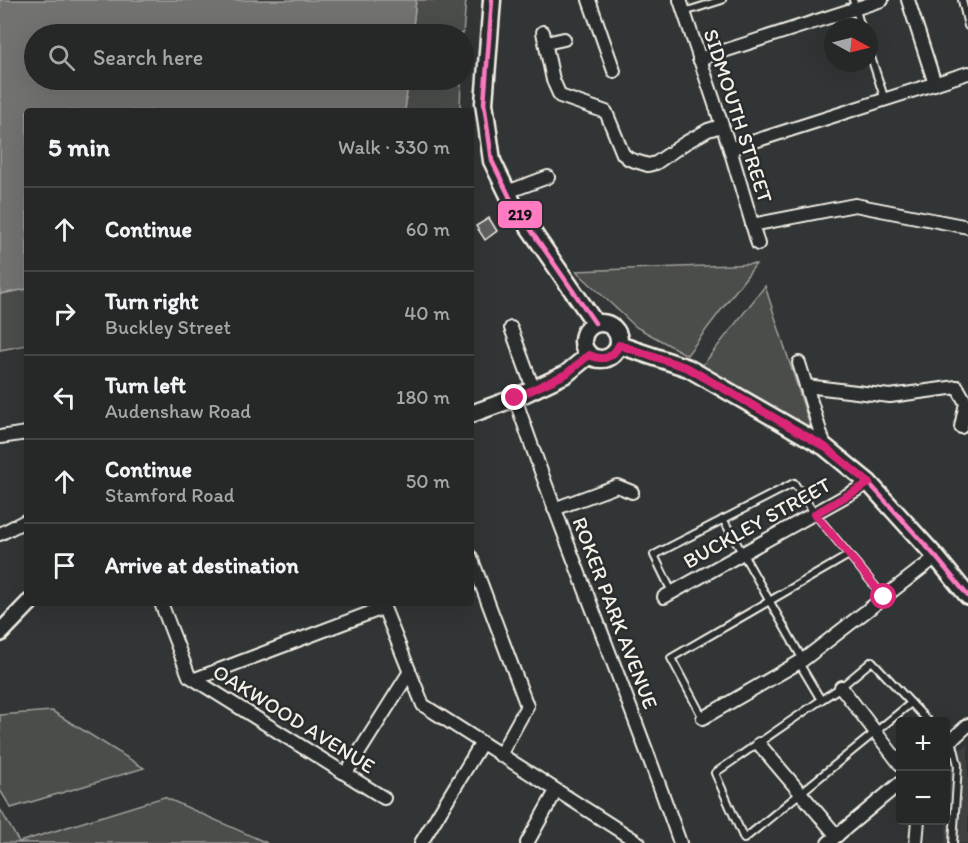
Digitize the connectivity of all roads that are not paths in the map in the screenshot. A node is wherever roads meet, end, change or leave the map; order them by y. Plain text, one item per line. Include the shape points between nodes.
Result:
1 (492, 0) edge
2 (589, 0) edge
3 (722, 0) edge
4 (882, 0) edge
5 (908, 0) edge
6 (962, 0) edge
7 (854, 4) edge
8 (682, 6) edge
9 (968, 26) edge
10 (564, 39) dead end
11 (699, 58) junction
12 (614, 71) dead end
13 (876, 72) edge
14 (968, 73) edge
15 (935, 84) junction
16 (885, 100) junction
17 (721, 126) junction
18 (730, 149) junction
19 (548, 177) dead end
20 (507, 192) junction
21 (752, 225) junction
22 (968, 227) edge
23 (758, 244) dead end
24 (595, 323) junction
25 (510, 328) dead end
26 (619, 345) junction
27 (589, 355) junction
28 (799, 363) dead end
29 (806, 386) junction
30 (533, 388) junction
31 (515, 398) junction
32 (474, 413) edge
33 (961, 427) dead end
34 (24, 433) edge
35 (0, 437) edge
36 (825, 447) junction
37 (869, 483) junction
38 (632, 492) dead end
39 (554, 509) junction
40 (815, 514) junction
41 (723, 519) junction
42 (24, 522) edge
43 (0, 534) edge
44 (744, 553) junction
45 (849, 555) junction
46 (936, 557) junction
47 (474, 565) edge
48 (668, 595) joint
49 (968, 596) edge
50 (884, 597) junction
51 (770, 600) junction
52 (26, 606) edge
53 (162, 606) edge
54 (380, 606) edge
55 (382, 606) edge
56 (2, 631) edge
57 (801, 661) junction
58 (409, 673) junction
59 (195, 680) junction
60 (841, 687) junction
61 (821, 700) junction
62 (911, 703) junction
63 (924, 717) edge
64 (703, 718) joint
65 (968, 725) edge
66 (877, 731) junction
67 (950, 740) edge
68 (481, 744) junction
69 (759, 744) junction
70 (950, 747) edge
71 (500, 755) junction
72 (896, 758) edge
73 (346, 773) junction
74 (896, 786) edge
75 (556, 791) junction
76 (800, 795) junction
77 (384, 798) dead end
78 (918, 825) edge
79 (832, 839) edge
80 (421, 843) edge
81 (526, 843) edge
82 (639, 843) edge
83 (680, 843) edge
84 (916, 843) edge
85 (953, 843) edge

1 - 20 main road via 484,103 492,161
2 - 12 street
3 - 8 lane
4 - 7 street
5 - 15 street
6 - 9 lane
7 - 11 street
8 - 11 street, SIDMOUTH STREET
10 - 17 street via 544,37 560,96 606,112 623,154 629,159 648,165 656,163 685,143
11 - 17 street, SIDMOUTH STREET
13 - 16 lane
14 - 15 street
15 - 16 street
16 - 18 street
17 - 18 street, SIDMOUTH STREET
18 - 21 street, SIDMOUTH STREET
19 - 20 street
20 - 24 main road
21 - 22 street via 855,205
21 - 23 street, SIDMOUTH STREET
24 - 26 main road via 613,327
24 - 27 main road via 582,337
25 - 30 street
26 - 27 main road via 607,358
26 - 36 main road via 688,368
27 - 30 main road via 566,374
28 - 29 street
29 - 33 street via 890,396 957,387 966,404
29 - 36 street
30 - 31 main road
31 - 32 main road
31 - 39 street, ROKER PARK AVENUE
34 - 35 street
36 - 37 main road
37 - 40 street, BUCKLEY STREET
37 - 46 main road
38 - 39 street via 617,486
39 - 83 street, ROKER PARK AVENUE
40 - 41 lane via 794,483
40 - 44 street, BUCKLEY STREET
40 - 45 lane
41 - 44 lane
41 - 48 lane via 654,555
42 - 43 street
44 - 48 street, BUCKLEY STREET
44 - 51 lane
45 - 50 lane
45 - 51 lane
46 - 49 main road
46 - 50 street
47 - 71 street via 527,706
50 - 57 street
51 - 57 lane
51 - 64 lane via 671,658
52 - 56 main road
53 - 59 street, OAKWOOD AVENUE via 189,676
54 - 59 street
55 - 58 street
57 - 61 lane
57 - 64 street
58 - 68 street via 423,705
58 - 73 street
59 - 73 street, OAKWOOD AVENUE
60 - 61 lane
60 - 62 lane via 872,661
60 - 66 street
61 - 69 lane
62 - 63 lane
62 - 66 lane
65 - 67 street
66 - 72 street
66 - 76 lane
68 - 71 street
68 - 80 street
69 - 76 street
69 - 76 lane via 715,773 744,838
70 - 85 lane via 958,765
71 - 75 street
73 - 77 street, OAKWOOD AVENUE
74 - 79 street
75 - 81 street
75 - 82 street
76 - 79 street
78 - 84 street

